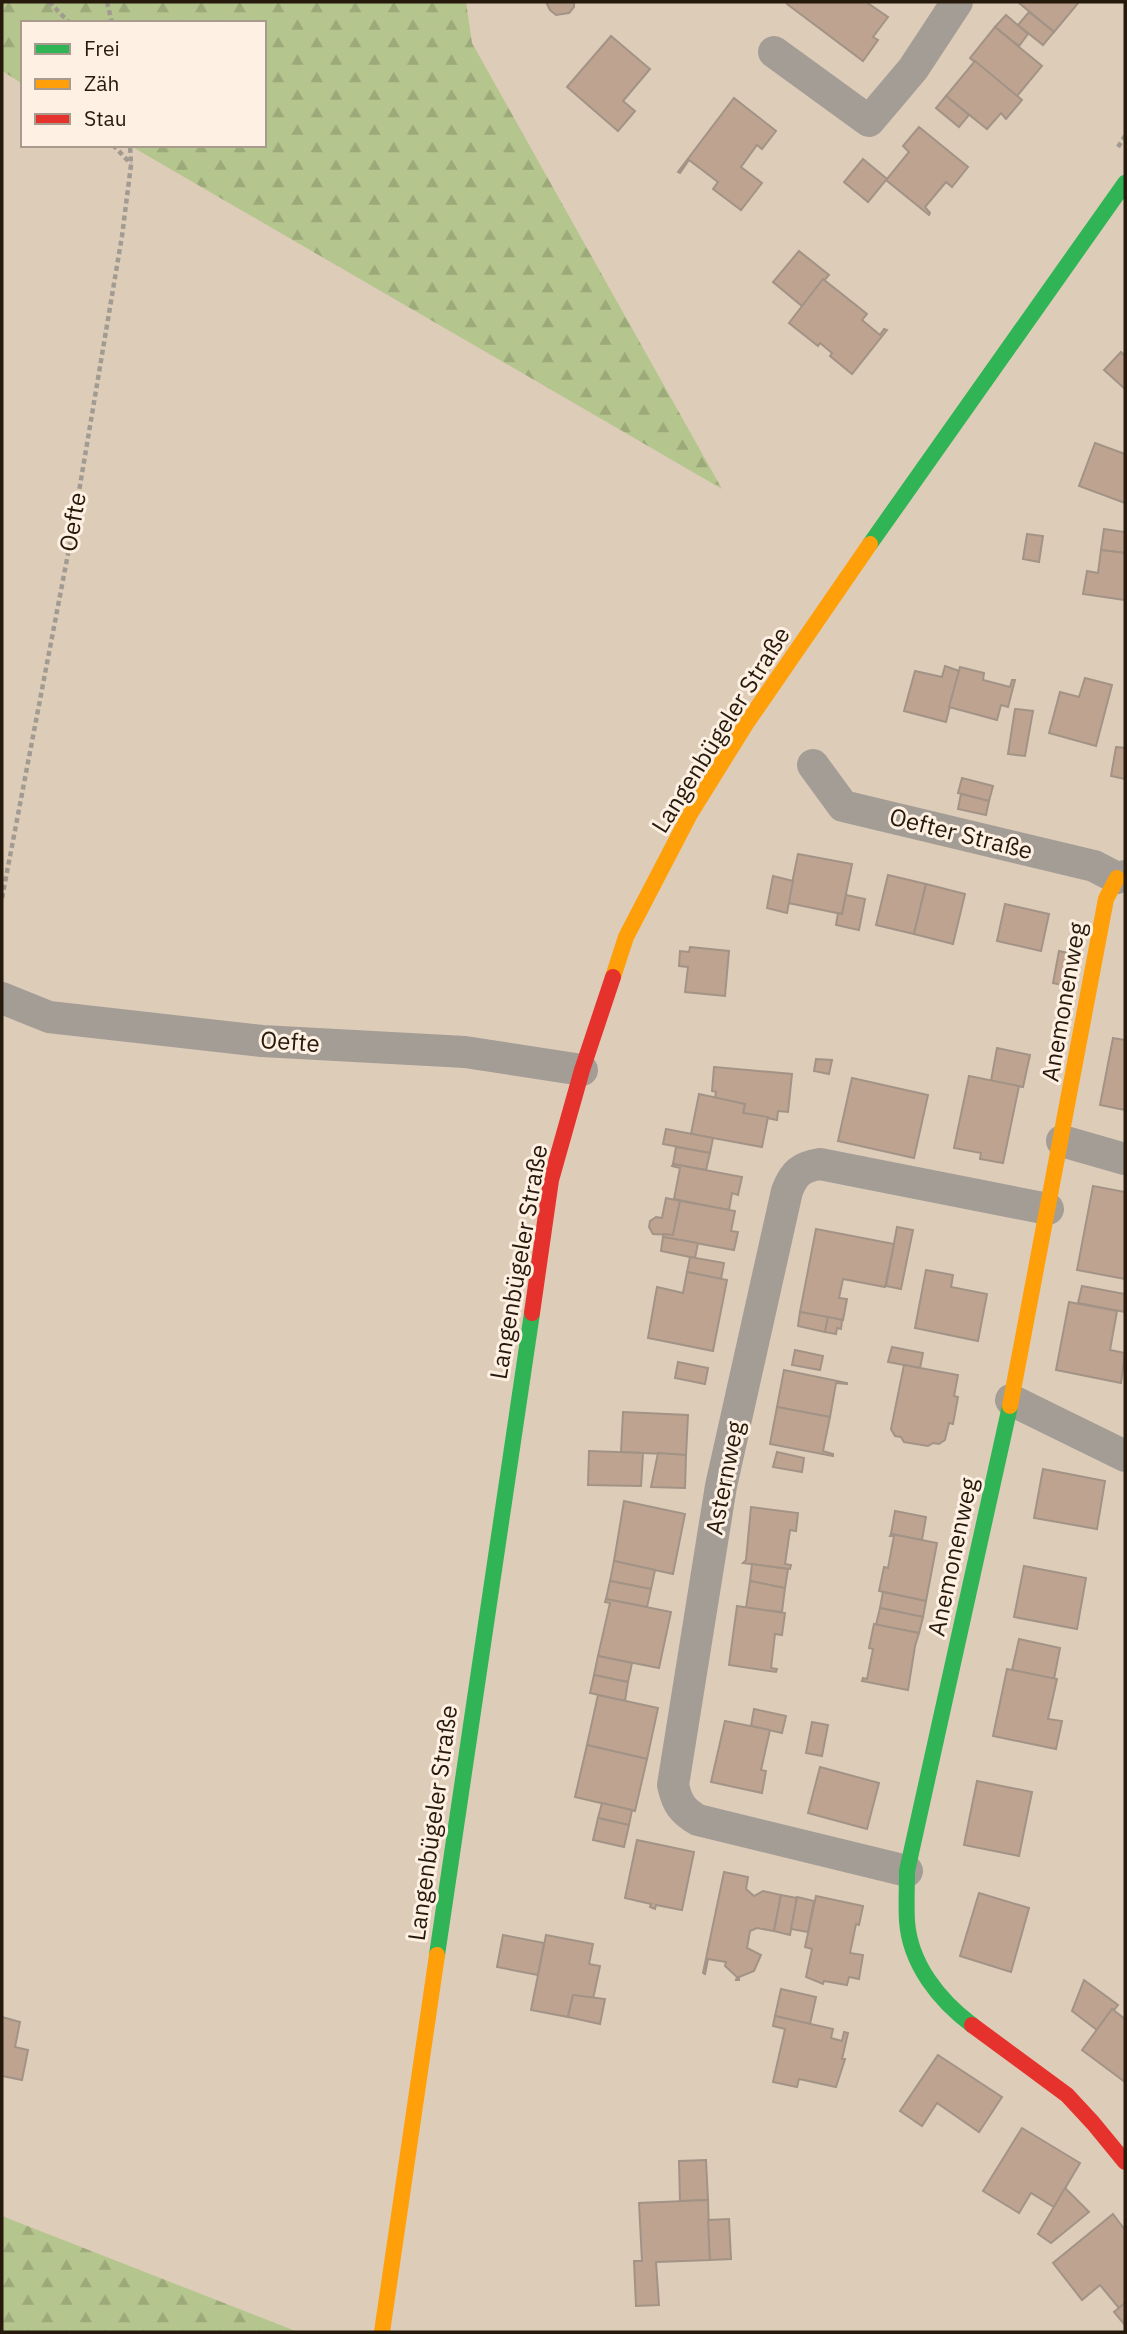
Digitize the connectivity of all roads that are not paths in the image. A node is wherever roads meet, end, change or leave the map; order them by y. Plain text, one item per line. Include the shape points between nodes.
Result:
1 (957, 2) edge
2 (774, 52) dead end
3 (1125, 183) edge
4 (813, 765) dead end
5 (1121, 877) edge
6 (2, 998) edge
7 (582, 1070) junction
8 (1062, 1141) junction
9 (1125, 1159) edge
10 (1048, 1209) junction
11 (1011, 1400) junction
12 (1125, 1456) edge
13 (907, 1871) junction
14 (1125, 2162) edge
15 (382, 2332) edge

1 - 2 street via 913,69 869,121
3 - 7 main road, Langenbügeler Straße via 852,570 690,814 626,937
4 - 5 street, Oefter Straße via 843,806 1094,866
5 - 8 main road, Anemonenweg via 1106,899
6 - 7 street, Oefte via 49,1017 262,1041 465,1052
7 - 15 main road, Langenbügeler Straße via 551,1180
8 - 9 street
8 - 10 main road, Anemonenweg
10 - 11 main road, Anemonenweg
10 - 13 street, Asternweg via 820,1164 805,1166 794,1175 721,1486 673,1786 677,1801 685,1813 698,1820
11 - 12 street
11 - 13 main road, Anemonenweg
13 - 14 main road, Anemonenweg via 908,1926 916,1955 945,2004 1060,2089

